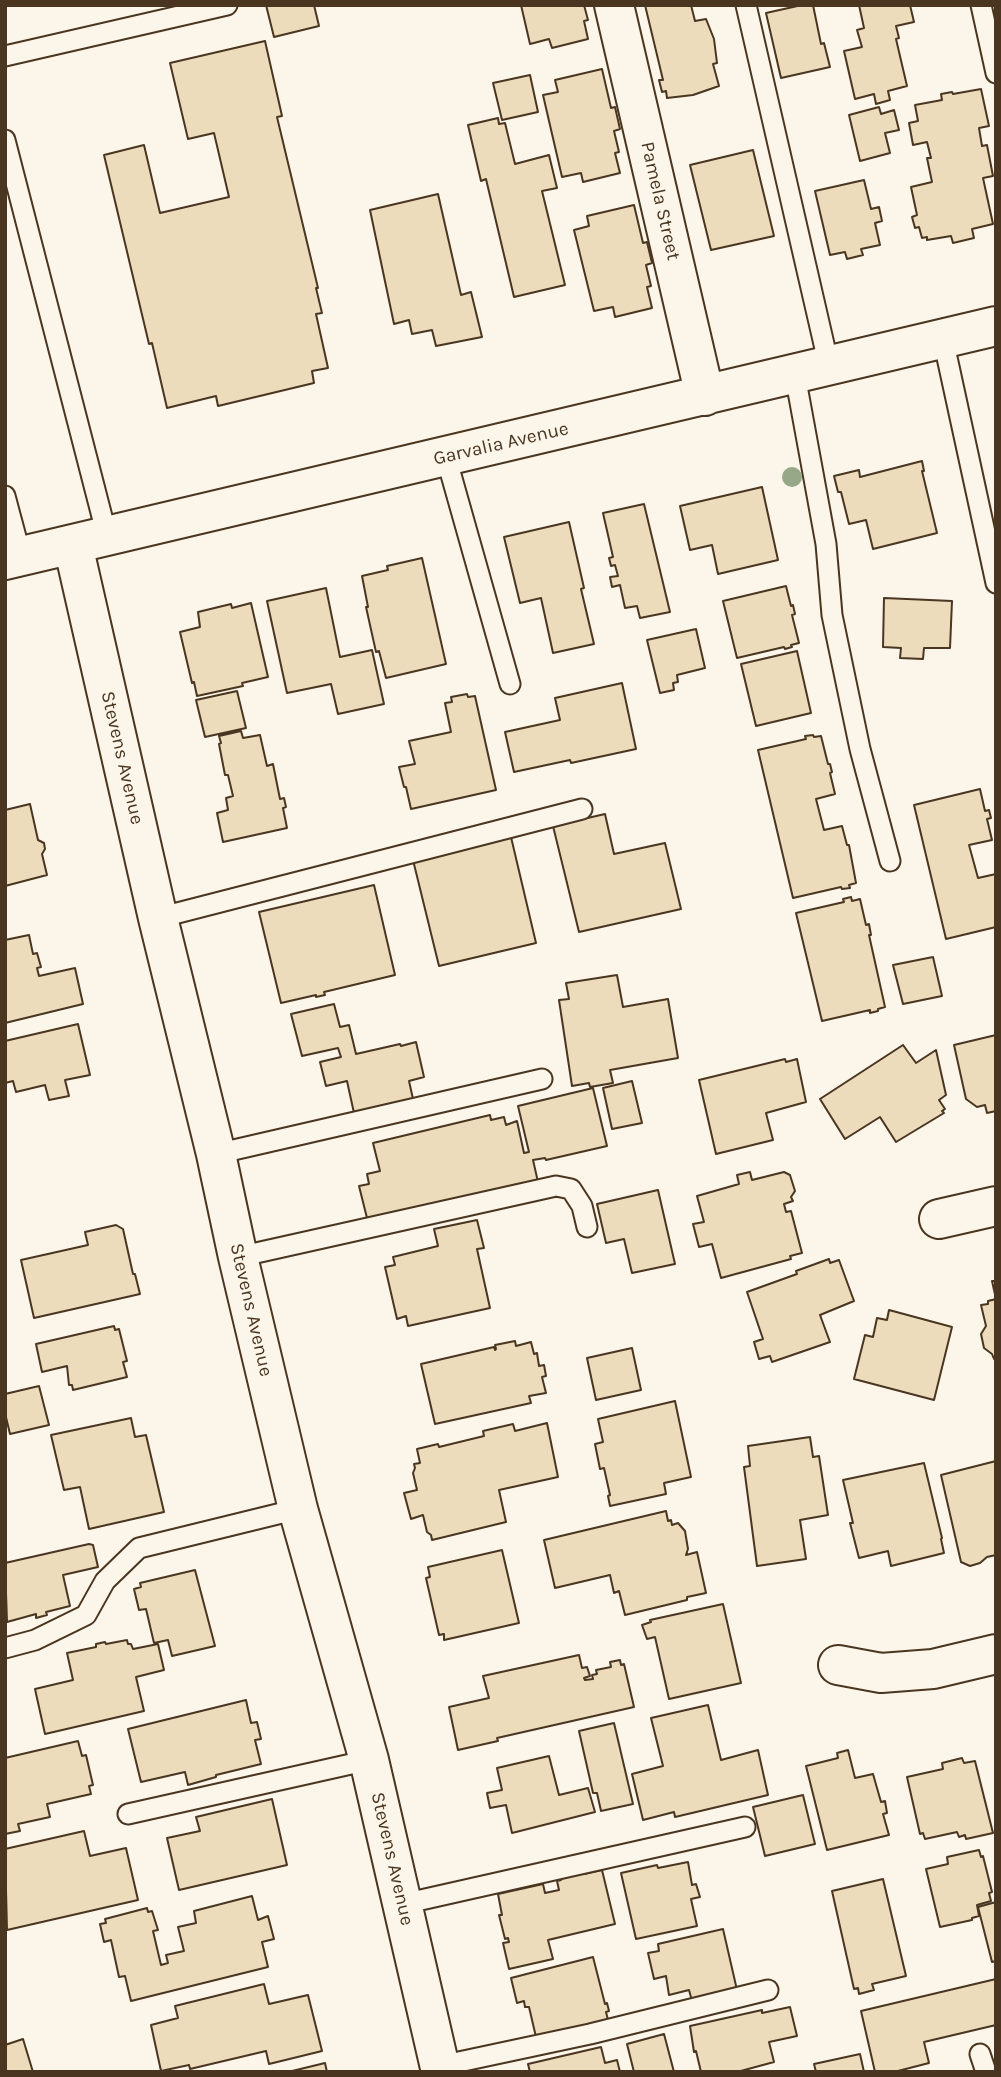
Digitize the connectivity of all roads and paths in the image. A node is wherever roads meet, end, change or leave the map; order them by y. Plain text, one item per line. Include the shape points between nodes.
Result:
1 (227, 5) edge
2 (614, 5) edge
3 (746, 5) edge
4 (981, 5) edge
5 (5, 56) edge
6 (996, 74) edge
7 (5, 139) edge
8 (996, 326) edge
9 (943, 339) junction
10 (812, 370) junction
11 (705, 396) junction
12 (446, 457) junction
13 (5, 496) edge
14 (90, 540) junction
15 (13, 558) edge
16 (996, 583) edge
17 (510, 684) dead end
18 (582, 809) dead end
19 (890, 860) dead end
20 (158, 918) junction
21 (542, 1079) dead end
22 (216, 1154) junction
23 (996, 1206) edge
24 (939, 1219) dead end
25 (587, 1227) dead end
26 (238, 1256) junction
27 (298, 1509) junction
28 (5, 1648) edge
29 (996, 1654) edge
30 (838, 1665) dead end
31 (369, 1760) junction
32 (128, 1814) dead end
33 (745, 1827) dead end
34 (403, 1904) junction
35 (768, 1990) dead end
36 (440, 2069) edge

1 - 5 lane
2 - 11 street, Pamela Street
3 - 10 lane
4 - 6 lane
7 - 14 lane
8 - 9 street, Garvalia Avenue
9 - 10 street, Garvalia Avenue
9 - 16 lane
10 - 11 street, Garvalia Avenue
10 - 19 lane via 832,615 859,749
11 - 12 street, Garvalia Avenue
12 - 14 street, Garvalia Avenue
12 - 17 lane
13 - 15 lane
14 - 15 street, Garvalia Avenue
14 - 20 street, Stevens Avenue
18 - 20 lane
20 - 22 street, Stevens Avenue
21 - 22 lane
22 - 26 street, Stevens Avenue
23 - 24 street
25 - 26 lane via 582,1206 571,1189 556,1186
26 - 27 street, Stevens Avenue
27 - 28 lane via 139,1548 105,1581 86,1615 35,1640
27 - 31 street, Stevens Avenue
29 - 30 street via 933,1669 881,1673
31 - 32 lane
31 - 34 street, Stevens Avenue
33 - 34 lane
34 - 36 street, Stevens Avenue
35 - 36 lane

